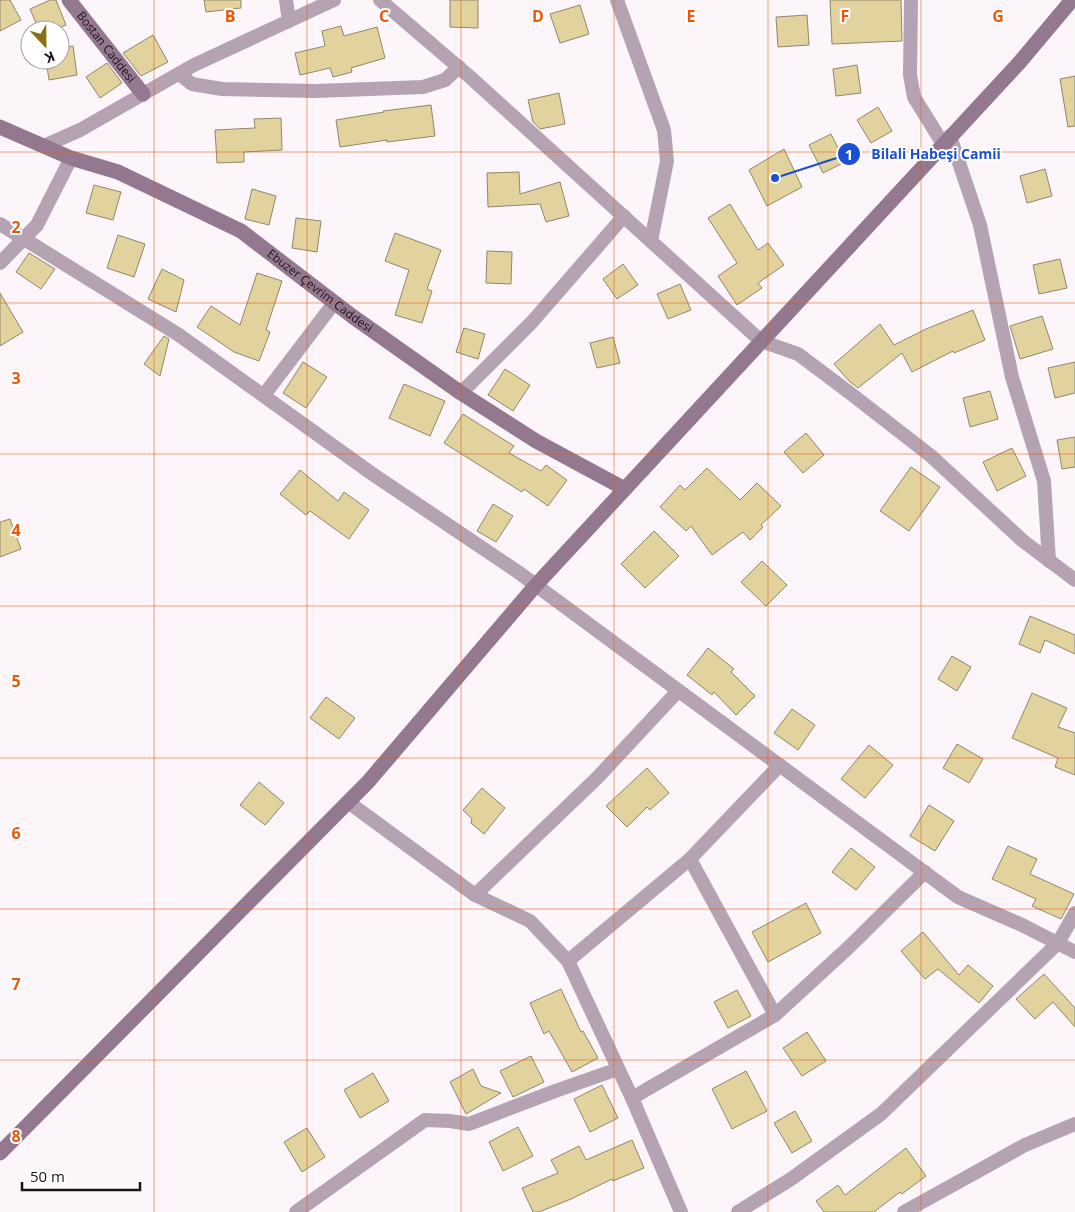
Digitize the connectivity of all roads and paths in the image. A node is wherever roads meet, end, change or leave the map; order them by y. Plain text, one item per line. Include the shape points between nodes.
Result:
1 (69, 0) edge
2 (286, 0) edge
3 (334, 0) edge
4 (380, 0) edge
5 (618, 0) edge
6 (911, 0) edge
7 (1072, 0) edge
8 (289, 21) junction
9 (459, 67) junction
10 (179, 74) junction
11 (143, 94) junction
12 (0, 127) edge
13 (946, 140) junction
14 (44, 146) junction
15 (71, 158) junction
16 (624, 216) junction
17 (0, 224) edge
18 (25, 239) junction
19 (651, 241) junction
20 (0, 263) edge
21 (334, 302) junction
22 (761, 341) junction
23 (461, 393) junction
24 (264, 395) junction
25 (625, 489) junction
26 (1050, 561) junction
27 (1075, 580) edge
28 (536, 585) junction
29 (678, 691) junction
30 (780, 765) junction
31 (348, 802) junction
32 (690, 859) junction
33 (925, 872) junction
34 (475, 895) junction
35 (1075, 913) edge
36 (1058, 943) junction
37 (1075, 952) edge
38 (568, 961) junction
39 (775, 1015) junction
40 (618, 1069) junction
41 (632, 1098) junction
42 (1075, 1124) edge
43 (0, 1153) edge
44 (296, 1212) edge
45 (682, 1212) edge
46 (738, 1212) edge
47 (904, 1212) edge

1 - 11 street, Bostan Caddesi
2 - 8 street
3 - 8 street
4 - 9 street
5 - 19 street via 664,130 667,161
6 - 13 street via 912,90
7 - 13 street via 1019,63
8 - 10 street
9 - 10 street via 445,80 423,87 316,91 222,89 192,84
9 - 16 street
10 - 11 street
11 - 14 street via 80,130
12 - 14 street, Ebuzer Çevrim Caddesi
13 - 22 street
13 - 26 street via 980,225 1012,377 1044,480
14 - 15 street, Ebuzer Çevrim Caddesi
15 - 18 street via 36,225
15 - 21 street, Ebuzer Çevrim Caddesi via 118,172 241,231
16 - 19 street
16 - 23 street via 532,322
17 - 18 street
18 - 20 street
18 - 24 street via 179,335
19 - 22 street
21 - 23 street, Ebuzer Çevrim Caddesi
21 - 24 street
22 - 25 street
22 - 26 street via 798,354 843,388 931,456
23 - 25 street, Ebuzer Çevrim Caddesi via 536,441
24 - 28 street via 371,473
25 - 28 street
26 - 27 street
28 - 29 street
28 - 31 street
29 - 30 street
29 - 34 street via 598,777
30 - 32 street
30 - 33 street
31 - 34 street
31 - 43 street
32 - 38 street
32 - 39 street
33 - 36 street via 958,897
33 - 39 street
34 - 38 street via 530,922
35 - 36 street
36 - 37 street
36 - 46 street via 881,1114 791,1179
38 - 40 street
39 - 41 street
40 - 41 street
40 - 44 street via 468,1124 425,1120
41 - 45 street
42 - 47 street via 1025,1145

